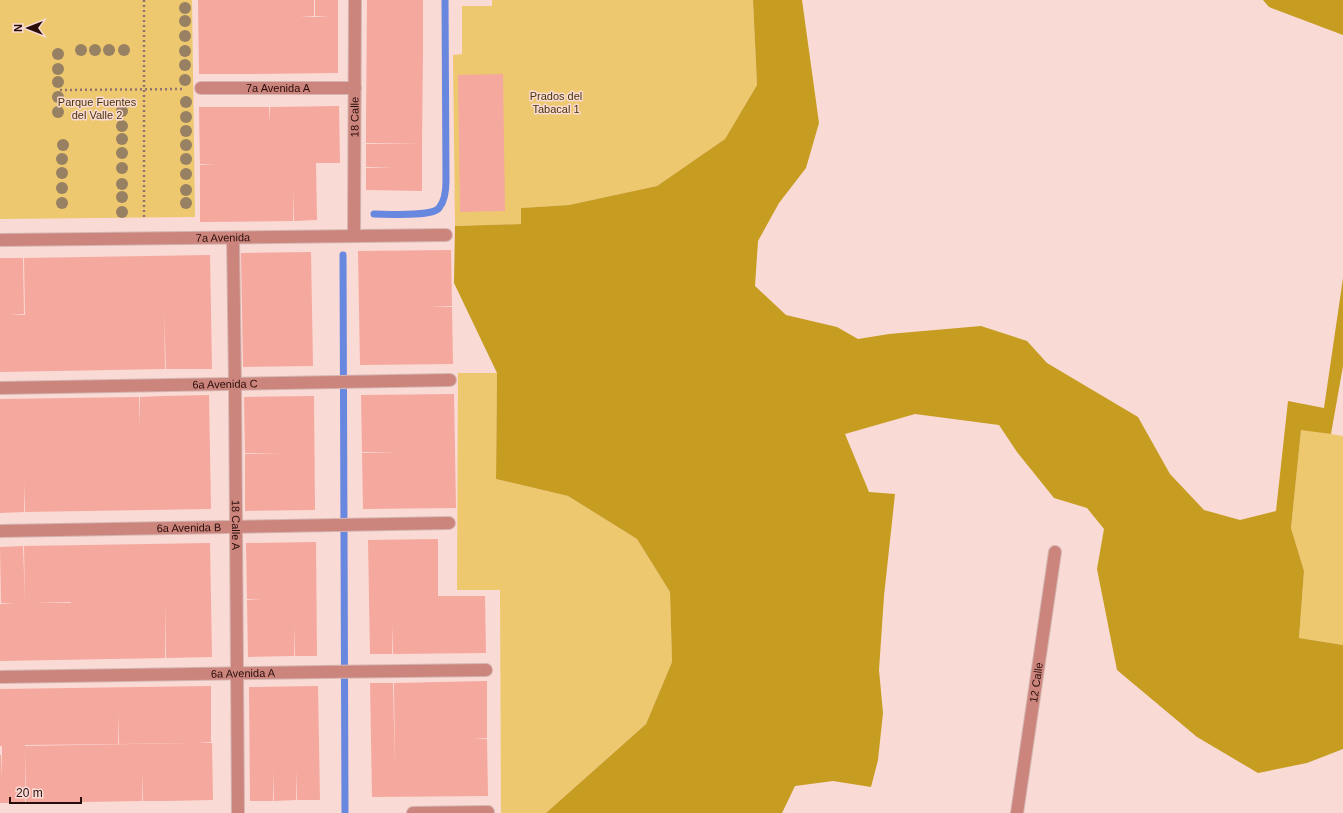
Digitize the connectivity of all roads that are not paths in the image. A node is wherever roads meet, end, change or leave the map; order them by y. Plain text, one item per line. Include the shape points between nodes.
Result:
1 (356, 0) edge
2 (201, 88) road end
3 (355, 88) junction
4 (446, 234) dead end
5 (354, 235) junction
6 (232, 238) junction
7 (0, 240) edge
8 (450, 380) dead end
9 (235, 384) junction
10 (0, 388) edge
11 (449, 523) dead end
12 (236, 527) junction
13 (0, 531) edge
14 (1055, 552) dead end
15 (486, 670) dead end
16 (237, 673) junction
17 (0, 677) edge
18 (488, 812) dead end
19 (238, 813) edge
20 (413, 813) edge
21 (1017, 813) edge

1 - 3 street, 18 Calle
2 - 3 street, 7a Avenida A
3 - 5 street, 18 Calle
4 - 5 street, 7a Avenida
5 - 6 street, 7a Avenida
6 - 7 street, 7a Avenida
6 - 9 street, 18 Calle A
8 - 9 street, 6a Avenida C
9 - 10 street, 6a Avenida C
9 - 12 street, 18 Calle A
11 - 12 street, 6a Avenida B
12 - 13 street, 6a Avenida B
12 - 16 street, 18 Calle A
14 - 21 street, 12 Calle
15 - 16 street, 6a Avenida A
16 - 17 street, 6a Avenida A
16 - 19 street, 18 Calle A
18 - 20 street

